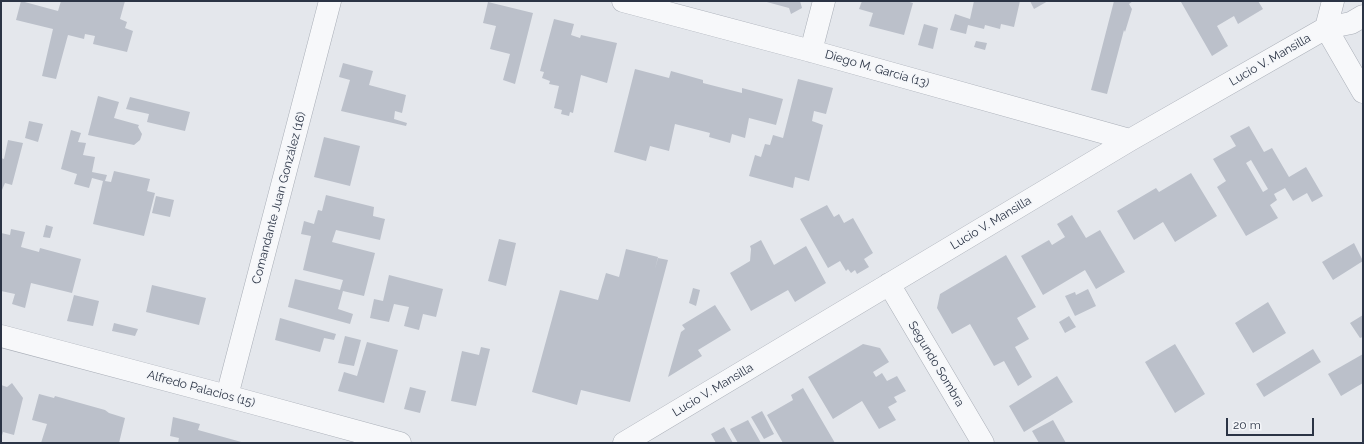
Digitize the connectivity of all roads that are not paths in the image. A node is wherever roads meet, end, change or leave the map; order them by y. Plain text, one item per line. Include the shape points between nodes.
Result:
1 (330, 1) edge
2 (623, 1) edge
3 (824, 1) edge
4 (1333, 1) edge
5 (1363, 16) edge
6 (1326, 28) junction
7 (811, 51) junction
8 (1363, 92) edge
9 (1130, 140) junction
10 (889, 284) junction
11 (1, 336) edge
12 (227, 396) junction
13 (400, 443) edge
14 (624, 443) edge
15 (983, 443) edge

1 - 12 street, Comandante Juan González (16)
2 - 7 street, Diego M. García (13)
3 - 7 street
4 - 6 street
5 - 6 street, Lucio V. Mansilla via 1351,23
6 - 8 street
6 - 9 street, Lucio V. Mansilla
7 - 9 street, Diego M. García (13)
9 - 10 street, Lucio V. Mansilla
10 - 14 street, Lucio V. Mansilla
10 - 15 street, Segundo Sombra
11 - 12 street, Alfredo Palacios (15)
12 - 13 street, Alfredo Palacios (15)

